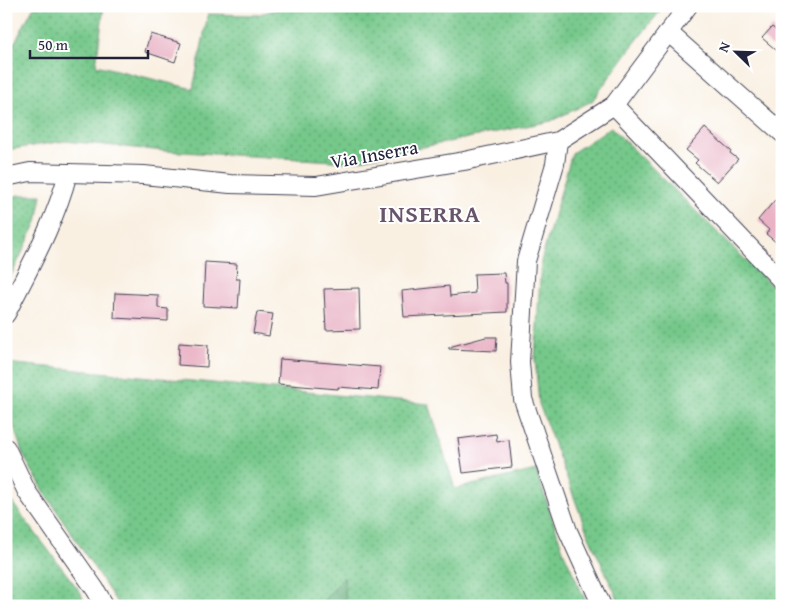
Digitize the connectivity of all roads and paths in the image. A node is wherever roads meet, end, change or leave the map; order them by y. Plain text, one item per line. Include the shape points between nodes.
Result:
1 (688, 6) edge
2 (668, 32) junction
3 (614, 105) junction
4 (782, 133) edge
5 (558, 141) junction
6 (68, 173) junction
7 (6, 176) edge
8 (782, 281) edge
9 (6, 314) edge
10 (6, 448) edge
11 (105, 606) edge
12 (602, 606) edge

1 - 2 street, Via Inserra
2 - 3 street, Via Inserra
2 - 4 street
3 - 5 street, Via Inserra
3 - 8 street
5 - 6 street, Via Inserra via 316,186 230,184
5 - 12 street via 555,164 526,261 520,362 522,399 568,530
6 - 7 street, Via Inserra via 30,172
6 - 9 street via 52,223
10 - 11 street via 27,492

